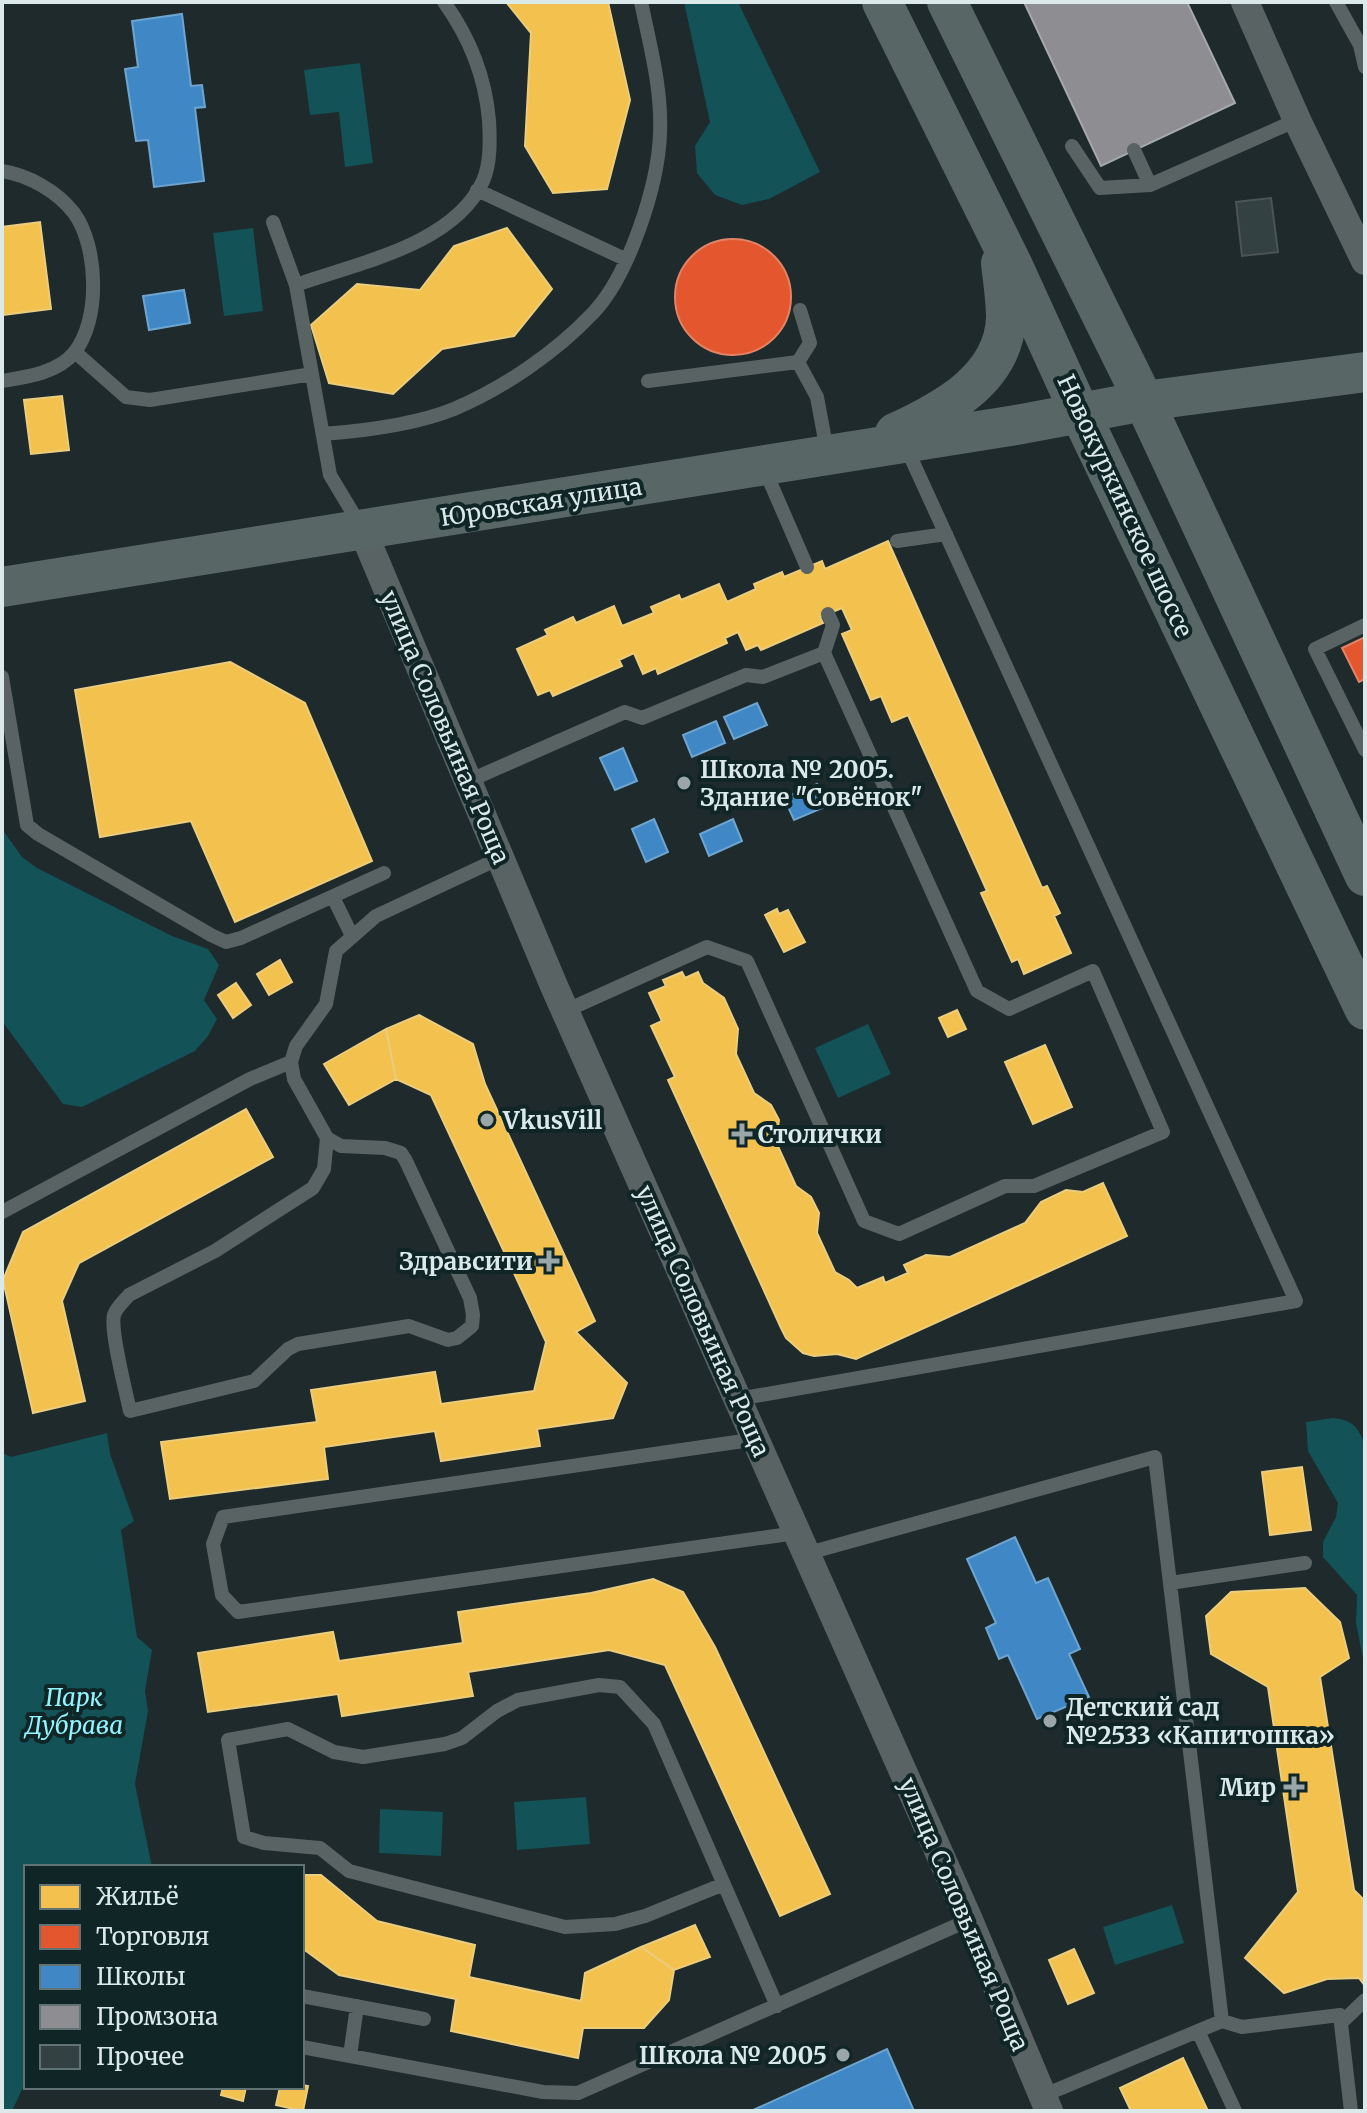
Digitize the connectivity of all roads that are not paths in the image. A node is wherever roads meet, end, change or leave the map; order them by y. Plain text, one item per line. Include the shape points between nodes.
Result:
1 (444, 2) edge
2 (641, 2) edge
3 (882, 2) edge
4 (947, 2) edge
5 (1245, 2) edge
6 (1336, 2) edge
7 (1365, 67) edge
8 (1297, 120) junction
9 (1072, 146) dead end
10 (1134, 150) dead end
11 (2, 171) edge
12 (1150, 185) junction
13 (477, 190) junction
14 (273, 222) dead end
15 (998, 239) junction
16 (625, 259) junction
17 (1365, 261) edge
18 (296, 285) junction
19 (800, 310) dead end
20 (75, 352) junction
21 (798, 362) junction
22 (1365, 372) edge
23 (312, 374) junction
24 (2, 381) edge
25 (648, 381) dead end
26 (1144, 401) junction
27 (1080, 413) junction
28 (323, 434) junction
29 (905, 443) junction
30 (840, 453) junction
31 (763, 466) junction
32 (362, 529) junction
33 (946, 534) junction
34 (897, 541) dead end
35 (807, 567) dead end
36 (2, 587) edge
37 (828, 614) dead end
38 (1365, 625) edge
39 (824, 653) junction
40 (2, 677) edge
41 (1365, 750) edge
42 (466, 782) junction
43 (500, 858) junction
44 (1364, 868) edge
45 (384, 873) dead end
46 (333, 897) junction
47 (352, 936) junction
48 (1365, 1010) edge
49 (565, 1011) junction
50 (291, 1062) junction
51 (327, 1138) junction
52 (2, 1212) edge
53 (738, 1399) junction
54 (757, 1439) junction
55 (801, 1544) junction
56 (1305, 1563) dead end
57 (1170, 1583) junction
58 (724, 1884) junction
59 (969, 1920) junction
60 (304, 1996) edge
61 (1365, 2000) edge
62 (357, 2006) junction
63 (777, 2006) junction
64 (424, 2019) dead end
65 (1222, 2021) junction
66 (1341, 2023) junction
67 (1198, 2031) junction
68 (304, 2047) edge
69 (350, 2056) junction
70 (1046, 2104) edge
71 (1235, 2111) edge
72 (1351, 2111) edge

1 - 13 lane via 471,46 487,91 489,154
2 - 16 lane via 659,94 660,133 656,174
3 - 15 main road, Новокуркинское шоссе
4 - 26 main road
5 - 8 street
6 - 7 lane via 1360,45
8 - 12 lane
8 - 17 street
9 - 12 lane via 1100,188
10 - 12 lane
11 - 20 lane via 22,174 46,189 73,212 87,236 93,300
13 - 16 lane
13 - 18 lane via 469,205 415,244
14 - 18 lane
15 - 27 main road, Новокуркинское шоссе
15 - 30 main road via 1006,321 990,366 950,405
16 - 28 lane via 594,311 498,387 451,410
18 - 23 lane
19 - 21 lane via 810,343
20 - 23 lane via 126,397 150,400
20 - 24 lane via 57,367
21 - 25 lane
21 - 30 lane
22 - 26 main road, Юровская улица
23 - 28 lane
26 - 27 main road, Юровская улица
26 - 44 main road
27 - 29 main road, Юровская улица
27 - 48 main road, Новокуркинское шоссе
28 - 32 lane via 330,475
29 - 30 main road, Юровская улица
29 - 33 lane
30 - 31 main road, Юровская улица
31 - 32 main road, Юровская улица
31 - 35 lane
32 - 36 main road, Юровская улица
32 - 42 street, улица Соловьиная Роща
33 - 34 lane
33 - 53 lane via 1296,1301
37 - 39 lane via 833,625
38 - 41 lane via 1315,649
39 - 42 lane via 763,677 746,675 642,718 625,712
39 - 49 lane via 977,991 1009,1009 1093,971 1163,1132 1034,1186 1005,1186 899,1234 864,1221 747,961 707,947
40 - 46 lane via 24,812 27,825 38,834 226,942
42 - 43 street, улица Соловьиная Роща
43 - 47 lane via 376,916
43 - 49 street, улица Соловьиная Роща
45 - 46 lane
46 - 47 lane
47 - 50 lane via 336,951 326,1004
49 - 53 street, улица Соловьиная Роща
50 - 51 lane via 294,1079
50 - 52 lane
51 - 51 lane via 341,1146 401,1153 470,1298 472,1326 448,1340 409,1326 298,1344 254,1381 130,1411 114,1315 129,1295 215,1251 313,1188 324,1169
53 - 54 street, улица Соловьиная Роща
54 - 55 street, улица Соловьиная Роща
54 - 55 lane via 223,1517 213,1544 222,1595 238,1612
55 - 57 lane via 1155,1457
55 - 59 street, улица Соловьиная Роща
56 - 57 lane
57 - 65 lane
58 - 58 lane via 654,1724 620,1687 599,1685 518,1700 462,1738 363,1757 334,1752 288,1729 228,1740 244,1837 320,1848 349,1871 565,1927 645,1916
58 - 63 lane
59 - 63 lane
59 - 70 street, улица Соловьиная Роща
60 - 62 lane
61 - 66 lane
62 - 64 lane
62 - 69 lane
63 - 69 lane via 578,2093 543,2092
65 - 66 lane via 1242,2027 1340,2015
65 - 67 lane
66 - 72 lane
67 - 70 lane
67 - 71 lane
68 - 69 lane

